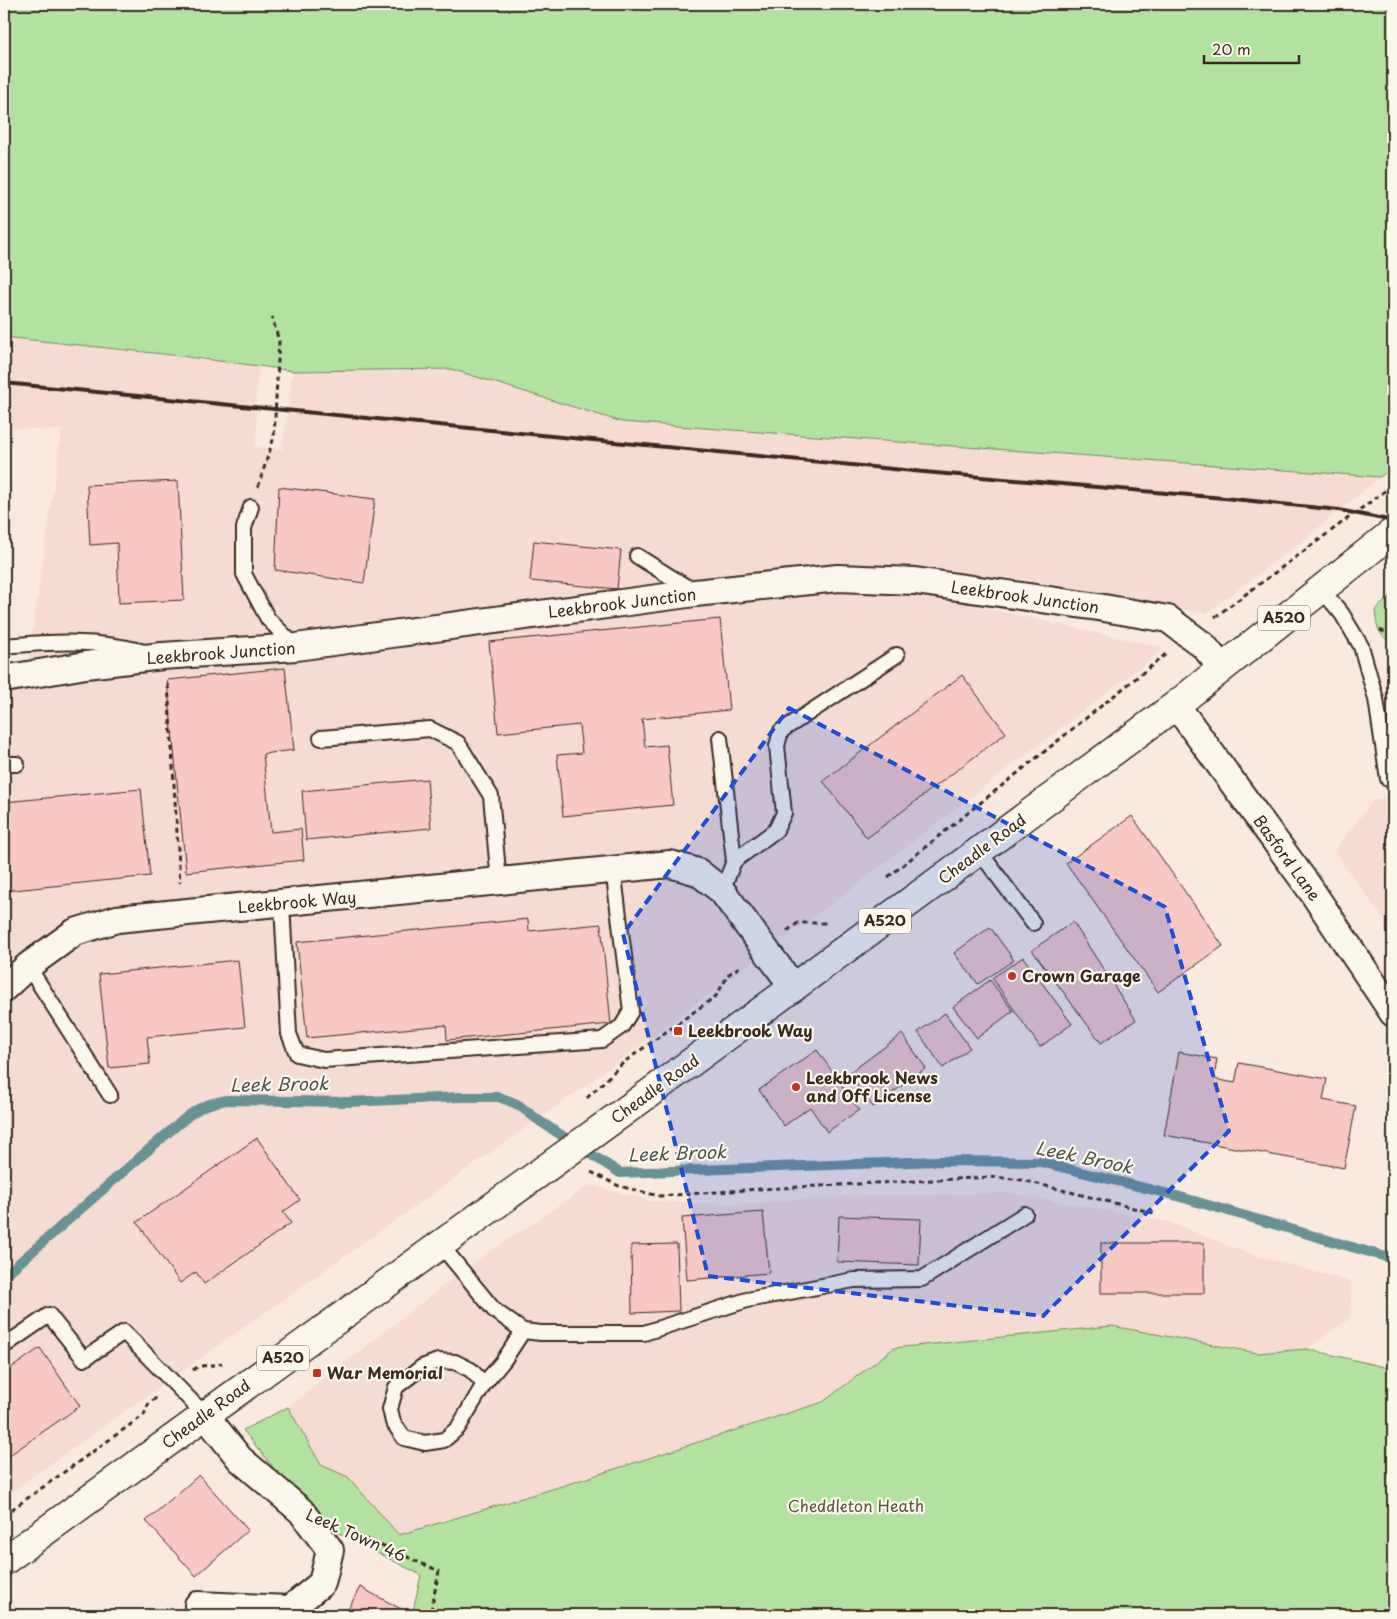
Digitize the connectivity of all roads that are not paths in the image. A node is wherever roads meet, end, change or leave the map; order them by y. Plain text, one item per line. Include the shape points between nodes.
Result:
1 (251, 507) road end
2 (1393, 532) edge
3 (637, 556) dead end
4 (1321, 589) junction
5 (695, 593) junction
6 (4, 646) edge
7 (296, 647) junction
8 (897, 655) dead end
9 (165, 656) junction
10 (1222, 668) junction
11 (4, 679) edge
12 (1176, 705) junction
13 (321, 738) dead end
14 (720, 738) dead end
15 (1388, 779) dead end
16 (979, 852) junction
17 (734, 861) junction
18 (612, 870) junction
19 (499, 882) junction
20 (722, 891) junction
21 (282, 904) junction
22 (1033, 923) dead end
23 (28, 966) junction
24 (4, 988) edge
25 (794, 988) junction
26 (1393, 1013) edge
27 (110, 1095) dead end
28 (1025, 1214) dead end
29 (440, 1244) junction
30 (523, 1331) junction
31 (4, 1346) edge
32 (484, 1384) junction
33 (205, 1414) junction
34 (4, 1561) edge
35 (198, 1605) dead end

1 - 7 lane via 244,528 244,574 268,619
2 - 4 highway, Cheadle Road / A520
3 - 5 lane
4 - 10 highway, Cheadle Road / A520
4 - 15 lane via 1342,614 1361,646 1376,699
5 - 7 street, Leekbrook Junction
5 - 10 street, Leekbrook Junction via 838,578 915,581 1098,607 1168,619 1204,646
6 - 9 lane via 96,643
7 - 9 street, Leekbrook Junction
8 - 17 lane via 781,731 777,746 784,813 776,830
9 - 11 street, Leekbrook Junction
10 - 12 highway, Cheadle Road / A520
12 - 16 highway, Cheadle Road / A520
12 - 26 street, Basford Lane via 1311,890
13 - 19 lane via 430,729 458,743 491,796
14 - 17 lane
16 - 22 lane
16 - 25 highway, Cheadle Road / A520
17 - 20 lane
18 - 19 street, Leekbrook Way
18 - 20 street, Leekbrook Way via 670,864 698,872
18 - 21 lane via 631,1011 622,1026 602,1040 324,1060 297,1054 289,1034
19 - 21 street, Leekbrook Way
20 - 25 street, Leekbrook Way
21 - 23 street, Leekbrook Way via 116,919 75,932
23 - 24 street, Leekbrook Way
23 - 27 lane
25 - 29 highway, Cheadle Road / A520
28 - 30 lane via 922,1279 854,1280 747,1300 644,1333
29 - 30 lane via 494,1310
29 - 33 highway, Cheadle Road / A520
30 - 32 lane
31 - 33 lane via 49,1315 84,1358 124,1332
32 - 32 lane via 458,1428 444,1440 425,1443 404,1438 393,1422 390,1409 396,1387 422,1367 438,1361 455,1362 471,1370
33 - 34 highway, Cheadle Road / A520
33 - 35 street, Leek Town 46 via 240,1459 301,1511 330,1550 322,1583 290,1609

